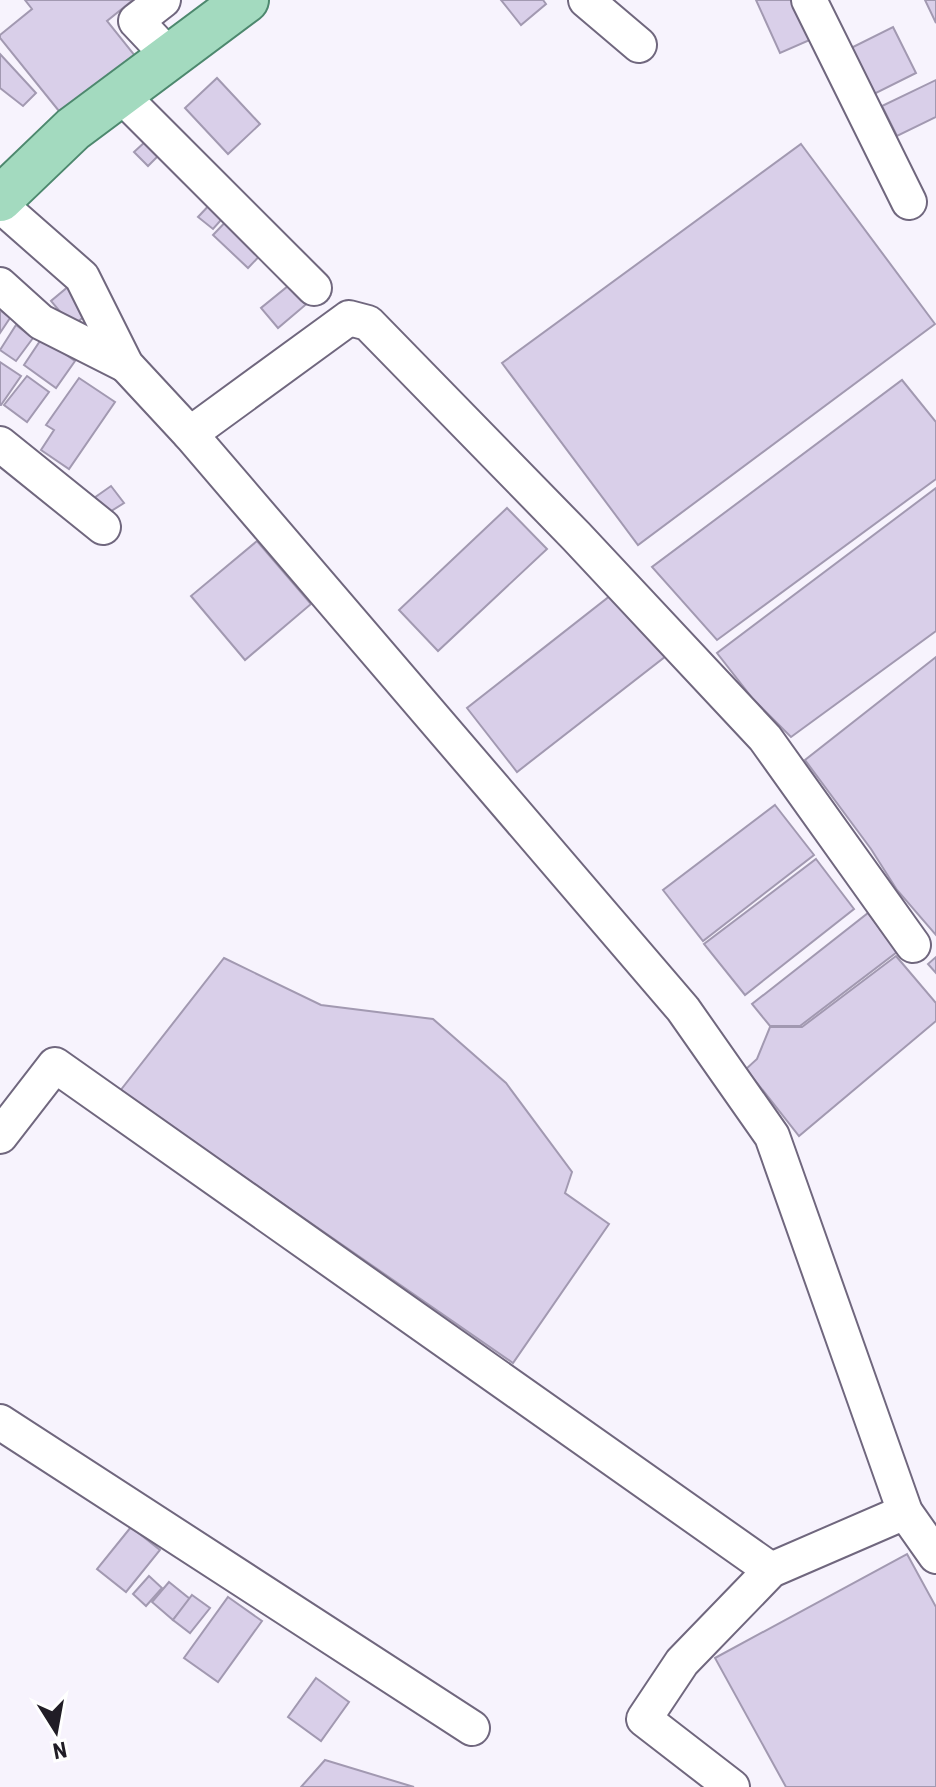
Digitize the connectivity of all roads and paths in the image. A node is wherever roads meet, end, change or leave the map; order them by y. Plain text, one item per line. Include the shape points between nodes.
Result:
1 (163, 0) edge
2 (246, 0) edge
3 (586, 0) edge
4 (809, 0) edge
5 (639, 45) dead end
6 (169, 56) junction
7 (120, 94) junction
8 (0, 202) edge
9 (909, 202) dead end
10 (0, 285) edge
11 (314, 288) dead end
12 (126, 365) junction
13 (190, 434) junction
14 (0, 444) edge
15 (103, 527) dead end
16 (913, 945) dead end
17 (0, 1136) edge
18 (0, 1422) edge
19 (905, 1512) junction
20 (936, 1556) edge
21 (771, 1570) junction
22 (472, 1728) dead end
23 (732, 1787) edge

1 - 6 street via 136,21
2 - 6 main road
3 - 5 street
4 - 9 street
6 - 7 main road
7 - 8 main road via 73,129
7 - 11 street
8 - 12 street via 82,277
10 - 12 street via 41,322
12 - 13 street
13 - 16 street via 349,318 368,323 765,738
13 - 19 street via 683,1009 772,1136
14 - 15 street
17 - 21 street via 55,1065
18 - 22 street
19 - 20 street
19 - 21 street
21 - 23 street via 682,1662 644,1719

